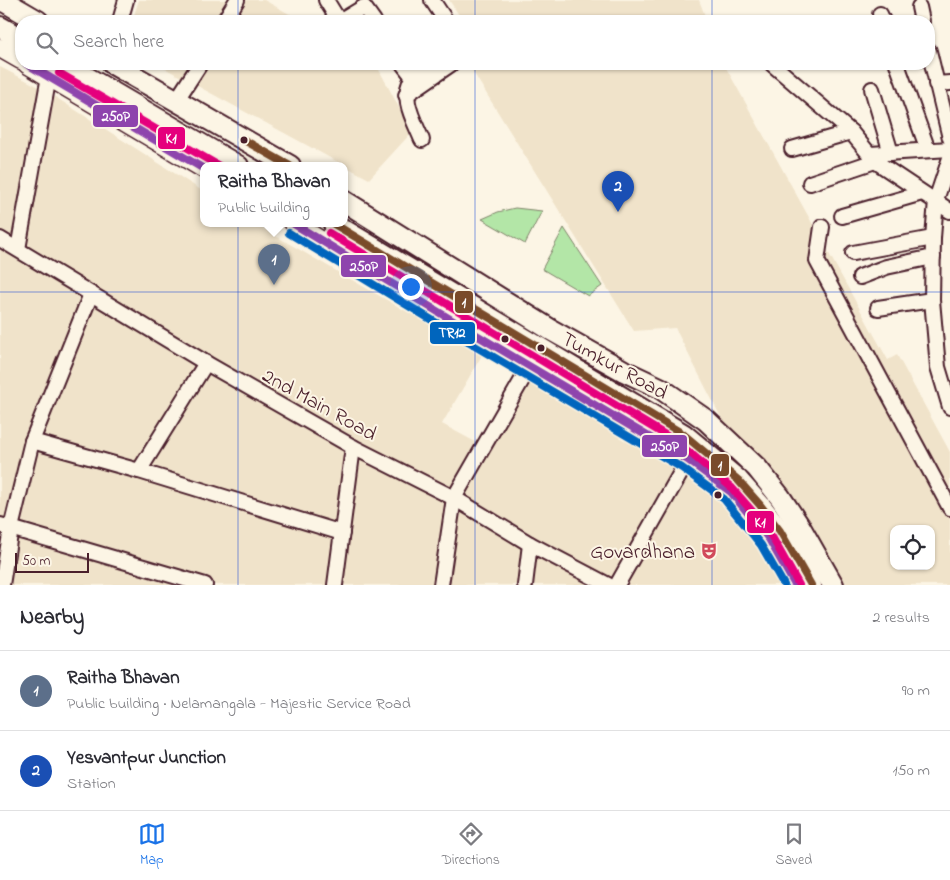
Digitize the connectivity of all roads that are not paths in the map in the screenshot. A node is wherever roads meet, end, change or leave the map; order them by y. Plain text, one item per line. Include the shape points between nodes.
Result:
1 (2, 0) edge
2 (126, 0) edge
3 (236, 0) edge
4 (326, 0) edge
5 (432, 0) edge
6 (919, 7) dead end
7 (28, 15) edge
8 (122, 15) edge
9 (227, 15) edge
10 (336, 15) edge
11 (350, 15) edge
12 (370, 15) edge
13 (442, 15) edge
14 (921, 15) edge
15 (0, 27) edge
16 (15, 36) edge
17 (0, 48) edge
18 (15, 57) edge
19 (935, 65) edge
20 (57, 70) edge
21 (123, 70) edge
22 (196, 70) edge
23 (407, 70) edge
24 (422, 70) edge
25 (441, 70) edge
26 (779, 70) edge
27 (899, 70) edge
28 (413, 78) junction
29 (943, 84) edge
30 (872, 89) dead end
31 (406, 95) junction
32 (176, 101) junction
33 (949, 130) edge
34 (851, 132) junction
35 (422, 140) dead end
36 (792, 149) dead end
37 (950, 149) edge
38 (928, 150) junction
39 (891, 153) junction
40 (873, 158) junction
41 (950, 158) edge
42 (230, 162) edge
43 (283, 162) edge
44 (200, 166) edge
45 (810, 183) dead end
46 (922, 193) junction
47 (936, 200) junction
48 (348, 203) edge
49 (950, 211) edge
50 (842, 216) dead end
51 (299, 227) edge
52 (339, 227) edge
53 (822, 227) dead end
54 (933, 238) junction
55 (0, 239) edge
56 (18, 249) junction
57 (853, 254) dead end
58 (933, 257) junction
59 (860, 277) dead end
60 (91, 294) junction
61 (932, 300) junction
62 (878, 308) dead end
63 (206, 363) junction
64 (530, 366) junction
65 (944, 367) edge
66 (950, 406) edge
67 (32, 441) junction
68 (353, 447) junction
69 (688, 460) junction
70 (139, 471) junction
71 (737, 489) junction
72 (454, 498) junction
73 (950, 508) edge
74 (6, 526) edge
75 (342, 533) junction
76 (530, 544) junction
77 (2, 585) edge
78 (205, 585) edge
79 (335, 585) edge
80 (441, 585) edge
81 (524, 585) edge
82 (608, 585) edge
83 (617, 585) edge
84 (795, 585) edge
85 (812, 585) edge
86 (833, 585) edge

1 - 7 highway
2 - 8 street
3 - 9 street
4 - 10 street
5 - 13 street
6 - 14 street
11 - 12 street via 364,7
15 - 16 highway
17 - 18 main road
19 - 29 street
20 - 42 highway
20 - 44 main road
20 - 56 street
21 - 32 highway
22 - 32 street
23 - 28 street
24 - 28 street
25 - 31 street
26 - 34 street
27 - 38 street
28 - 31 street
29 - 33 street
30 - 39 street
31 - 35 street
32 - 43 highway
34 - 36 street
34 - 40 street
37 - 38 street
38 - 39 street
39 - 40 street
40 - 45 street
40 - 46 street
41 - 47 street
46 - 47 street
46 - 50 street
47 - 49 street
47 - 54 street
48 - 86 highway, Tumkur Road via 551,330 660,388 706,420 757,468 780,497
51 - 64 main road
52 - 71 highway, Tumkur Road via 683,434 713,457
53 - 73 street via 816,261
54 - 57 street
54 - 58 street
55 - 56 street, 2nd Main Road
56 - 60 street, 2nd Main Road
58 - 59 street via 886,267
58 - 61 street
60 - 63 street, 2nd Main Road
60 - 67 street
61 - 62 street
61 - 65 street
63 - 68 street, 2nd Main Road
63 - 70 street
64 - 69 main road
64 - 72 street
65 - 66 street
67 - 70 street
67 - 74 street
68 - 72 street, 2nd Main Road
68 - 75 street
69 - 71 main road
69 - 83 street
70 - 75 street
71 - 84 main road
71 - 85 highway, Tumkur Road via 780,531
72 - 76 street, 2nd Main Road
72 - 80 street
74 - 77 street
74 - 78 street
75 - 79 street
76 - 81 street
76 - 82 street, 2nd Main Road

